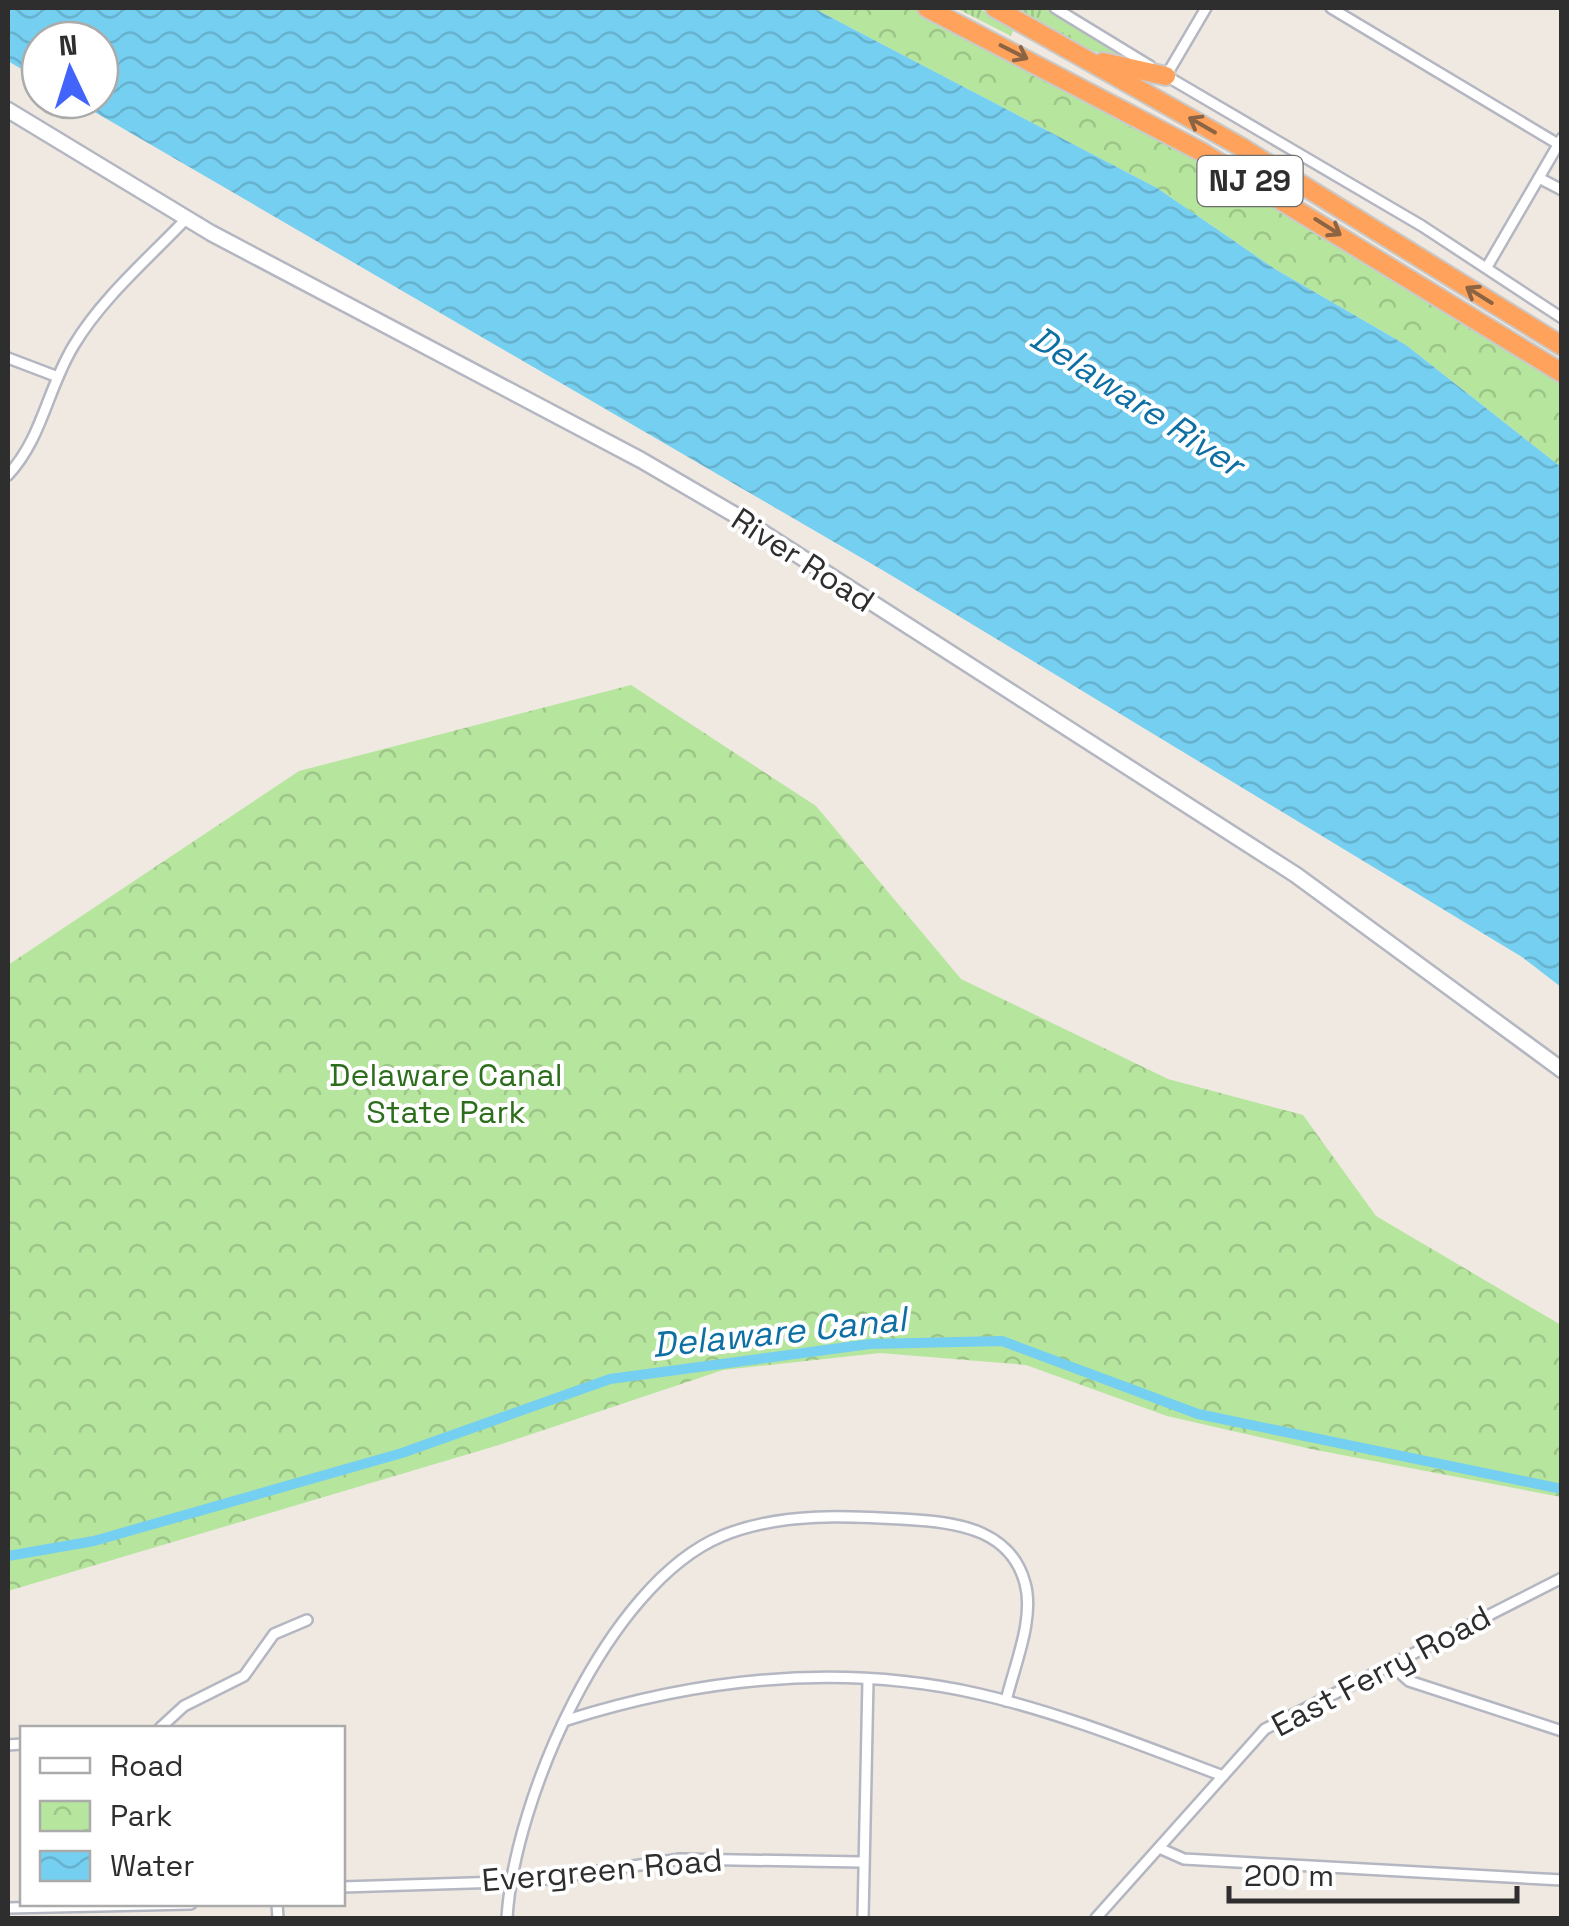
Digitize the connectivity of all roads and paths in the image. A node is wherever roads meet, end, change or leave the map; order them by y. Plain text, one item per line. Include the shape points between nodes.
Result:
1 (931, 8) edge
2 (995, 8) edge
3 (1055, 8) edge
4 (1206, 8) edge
5 (1330, 8) edge
6 (1083, 57) junction
7 (1166, 76) junction
8 (8, 110) edge
9 (1560, 141) edge
10 (1540, 178) junction
11 (1562, 190) edge
12 (186, 218) junction
13 (1487, 266) junction
14 (1562, 318) edge
15 (1562, 346) edge
16 (8, 358) edge
17 (1562, 372) edge
18 (58, 377) junction
19 (8, 475) edge
20 (1562, 1070) edge
21 (1562, 1578) edge
22 (306, 1620) dead end
23 (1390, 1665) junction
24 (868, 1680) junction
25 (1006, 1701) junction
26 (567, 1720) junction
27 (162, 1726) edge
28 (1562, 1731) edge
29 (1223, 1776) junction
30 (1159, 1848) junction
31 (861, 1862) junction
32 (1562, 1880) edge
33 (512, 1881) junction
34 (345, 1887) edge
35 (100, 1906) edge
36 (8, 1908) edge
37 (508, 1918) edge
38 (863, 1918) edge
39 (1096, 1918) edge

1 -> 17 highway, NJ 29 via 1200,152
2 - 6 highway, NJ 29
3 - 7 street
4 - 7 street
5 - 9 street
6 - 7 highway
15 -> 6 highway, NJ 29
7 - 13 street
8 - 12 main road, River Road
9 - 10 street
10 - 11 street
10 - 13 street
12 - 18 street via 90,322
12 - 20 main road, River Road via 737,516 1296,875
13 - 14 street
16 - 18 street
18 - 19 street via 38,432
21 - 23 street, East Ferry Road
22 - 27 street via 274,1634 244,1676 184,1706
23 - 28 street via 1409,1681
23 - 29 street, East Ferry Road via 1265,1729
24 - 25 street
24 - 26 street via 745,1680 655,1695
24 - 31 street
25 - 26 street via 1028,1599 1023,1577 1003,1547 960,1523 806,1518 738,1530 670,1568 618,1631
25 - 29 street
26 - 33 street via 534,1800
29 - 30 street, East Ferry Road
30 - 32 street via 1184,1859
30 - 39 street, East Ferry Road
31 - 33 street, Evergreen Road via 680,1859
31 - 38 street
33 - 34 street, Evergreen Road
33 - 37 street
35 - 36 street

